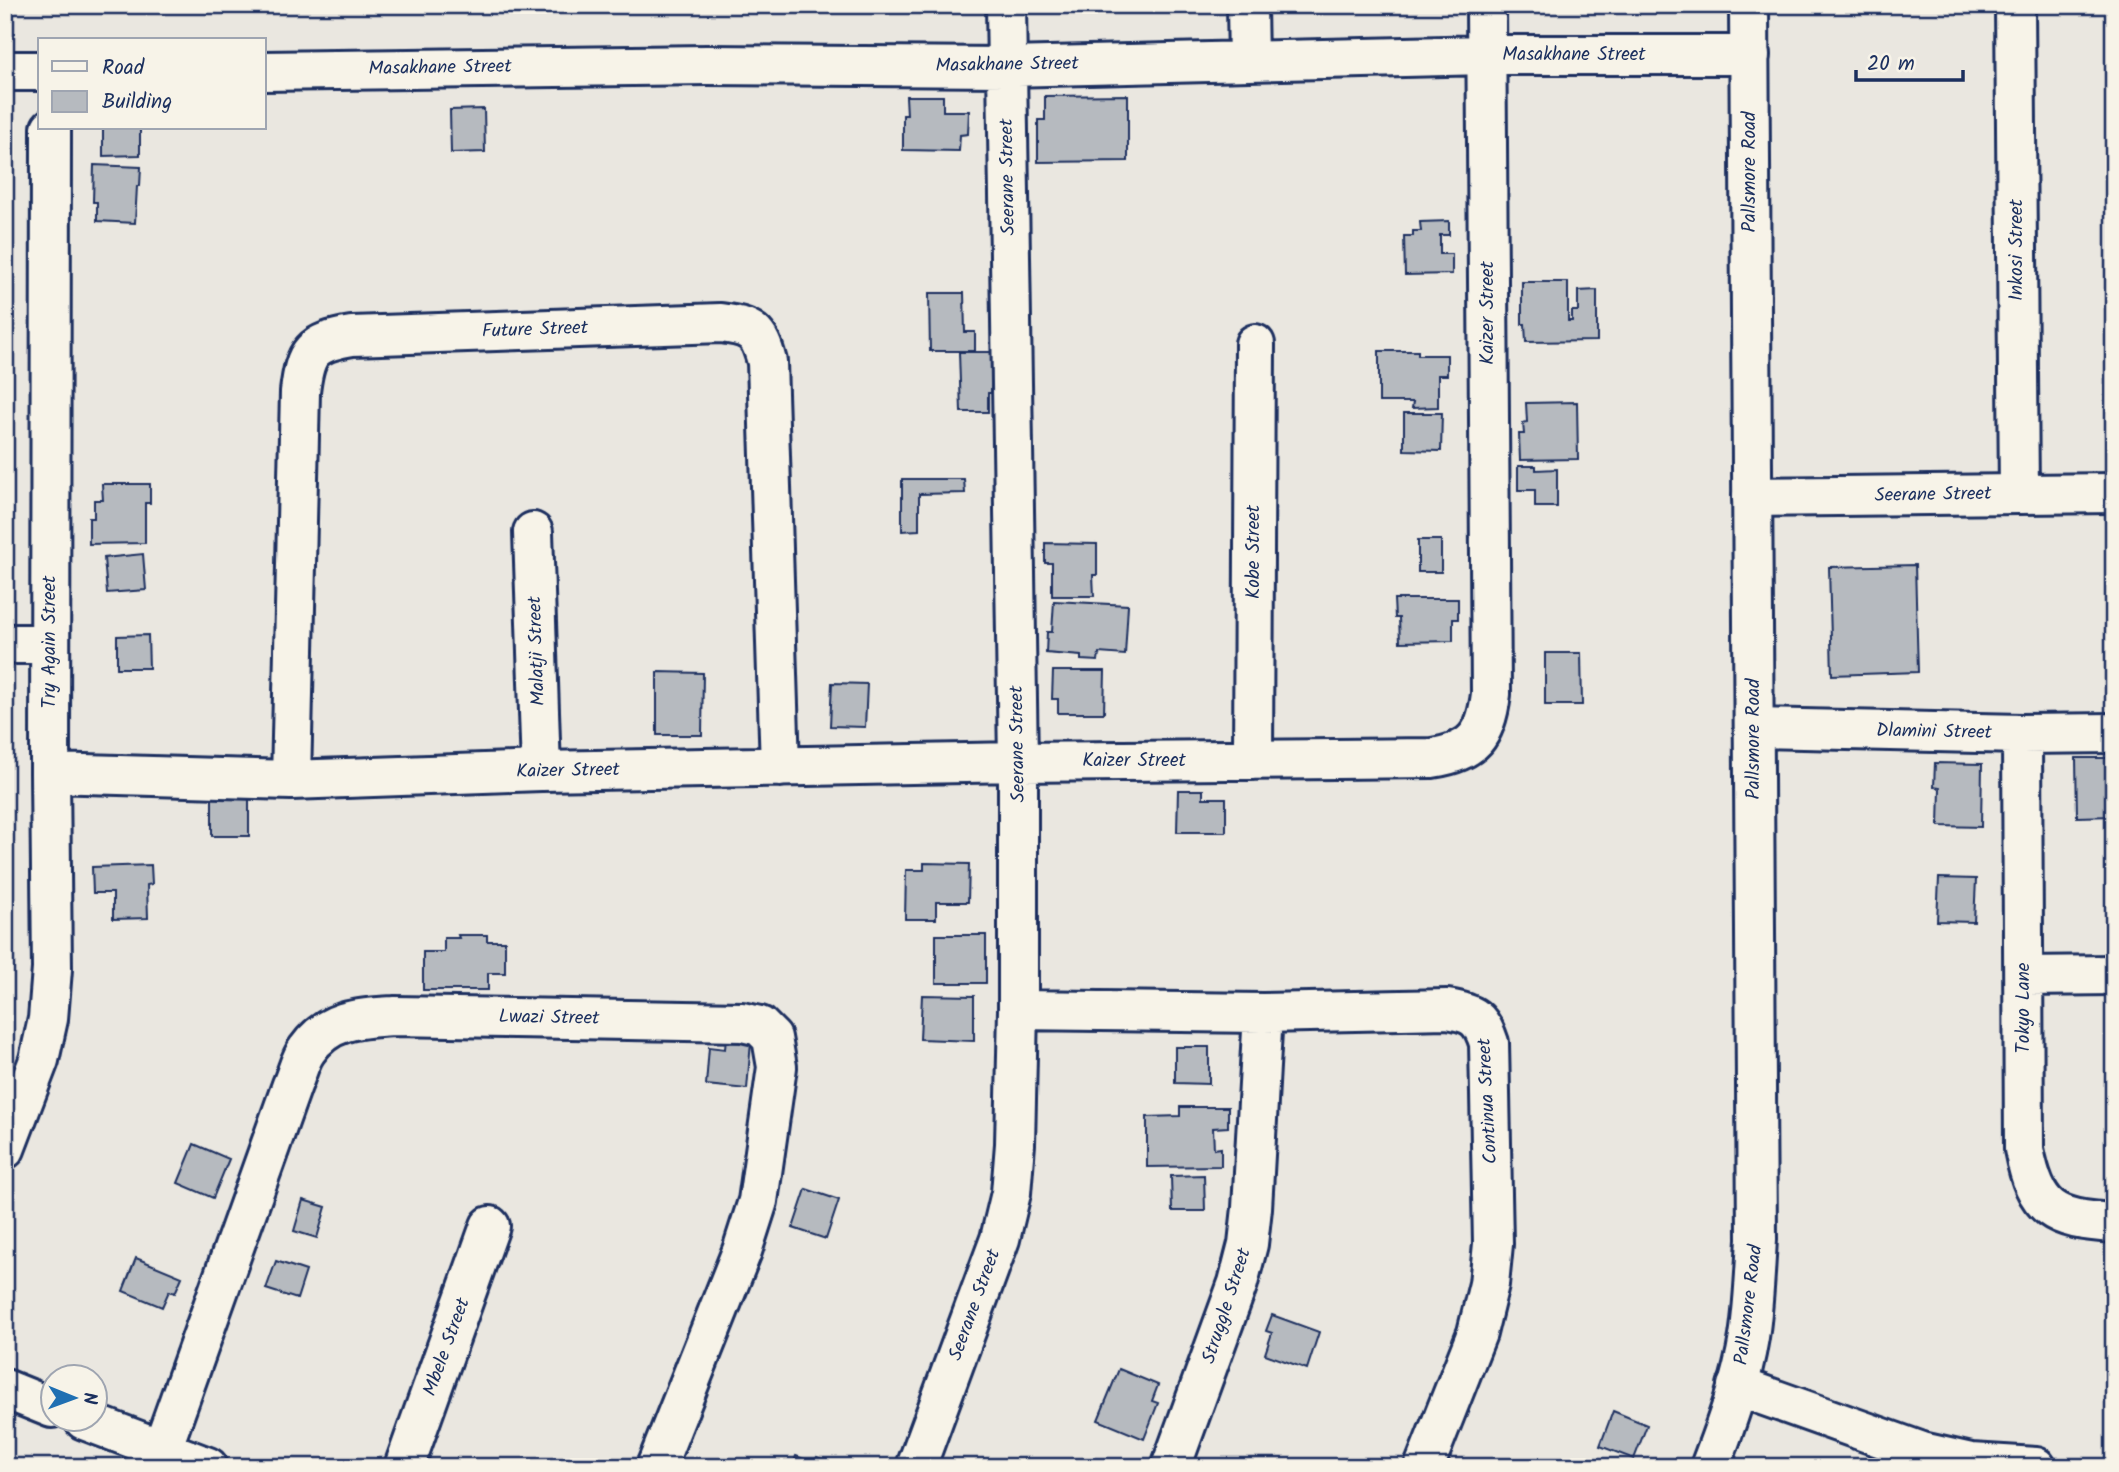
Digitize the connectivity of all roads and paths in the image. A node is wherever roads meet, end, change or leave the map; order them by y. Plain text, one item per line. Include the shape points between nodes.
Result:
1 (1006, 5) edge
2 (1247, 5) edge
3 (1486, 5) edge
4 (1749, 5) edge
5 (2015, 5) edge
6 (1486, 55) junction
7 (1749, 55) junction
8 (1248, 61) junction
9 (1006, 66) junction
10 (5, 71) edge
11 (38, 71) edge
12 (266, 71) edge
13 (51, 130) edge
14 (1255, 344) dead end
15 (2114, 493) edge
16 (2019, 494) junction
17 (1752, 497) junction
18 (533, 532) dead end
19 (5, 644) edge
20 (50, 644) junction
21 (1754, 728) junction
22 (2114, 733) edge
23 (2022, 734) junction
24 (1253, 760) junction
25 (1018, 762) junction
26 (780, 767) junction
27 (541, 771) junction
28 (50, 773) junction
29 (291, 780) junction
30 (2114, 975) edge
31 (2024, 976) junction
32 (1018, 1010) junction
33 (1264, 1013) junction
34 (5, 1149) edge
35 (2114, 1223) edge
36 (490, 1226) dead end
37 (1737, 1386) junction
38 (5, 1389) edge
39 (38, 1402) edge
40 (108, 1428) edge
41 (162, 1449) junction
42 (926, 1464) edge
43 (208, 1467) edge
44 (404, 1467) edge
45 (656, 1467) edge
46 (1171, 1467) edge
47 (1424, 1467) edge
48 (1710, 1467) edge
49 (2036, 1467) edge

1 - 9 street, Seerane Street
2 - 8 street
3 - 6 street, Kaizer Street
4 - 7 street, Pallsmore Road
5 - 16 street, Inkosi Street
6 - 7 street, Masakhane Street
6 - 8 street, Masakhane Street
6 - 24 street, Kaizer Street via 1489,715 1474,743 1449,756
7 - 17 street, Pallsmore Road
8 - 9 street, Masakhane Street
9 - 12 street, Masakhane Street
9 - 25 street, Seerane Street
10 - 11 street
13 - 20 street, Try Again Street
14 - 24 street, Kobe Street
15 - 16 street, Seerane Street
16 - 17 street, Seerane Street
17 - 21 street, Pallsmore Road
18 - 27 street, Malatji Street
19 - 20 street
20 - 28 street, Try Again Street
21 - 23 street, Dlamini Street
21 - 37 street, Pallsmore Road via 1757,1239 1748,1339
22 - 23 street, Dlamini Street
23 - 31 street, Tokyo Lane
24 - 25 street, Kaizer Street
25 - 26 street, Kaizer Street
25 - 32 street, Seerane Street
26 - 27 street, Kaizer Street
26 - 29 street, Future Street via 767,362 754,332 721,323 352,336 318,345 308,356 300,392
27 - 29 street, Kaizer Street
28 - 29 street, Kaizer Street
28 - 34 street, Try Again Street via 52,969 48,1019 39,1060
30 - 31 street
31 - 35 street, Tokyo Lane via 2024,1149 2029,1174 2053,1211 2070,1218
32 - 33 street, Continua Street
32 - 42 street, Seerane Street via 1011,1194
33 - 46 street, Struggle Street via 1248,1244
33 - 47 street, Continua Street via 1447,1009 1476,1018 1484,1028 1490,1070 1493,1244 1489,1284 1477,1333
36 - 44 street, Mbele Street
37 - 48 street, Pallsmore Road
37 - 49 street via 1922,1452 1971,1462
38 - 39 street
40 - 41 street
41 - 43 street
41 - 45 street, Lwazi Street via 292,1085 306,1050 327,1028 357,1018 395,1016 742,1022 760,1026 772,1038 777,1068 758,1201

